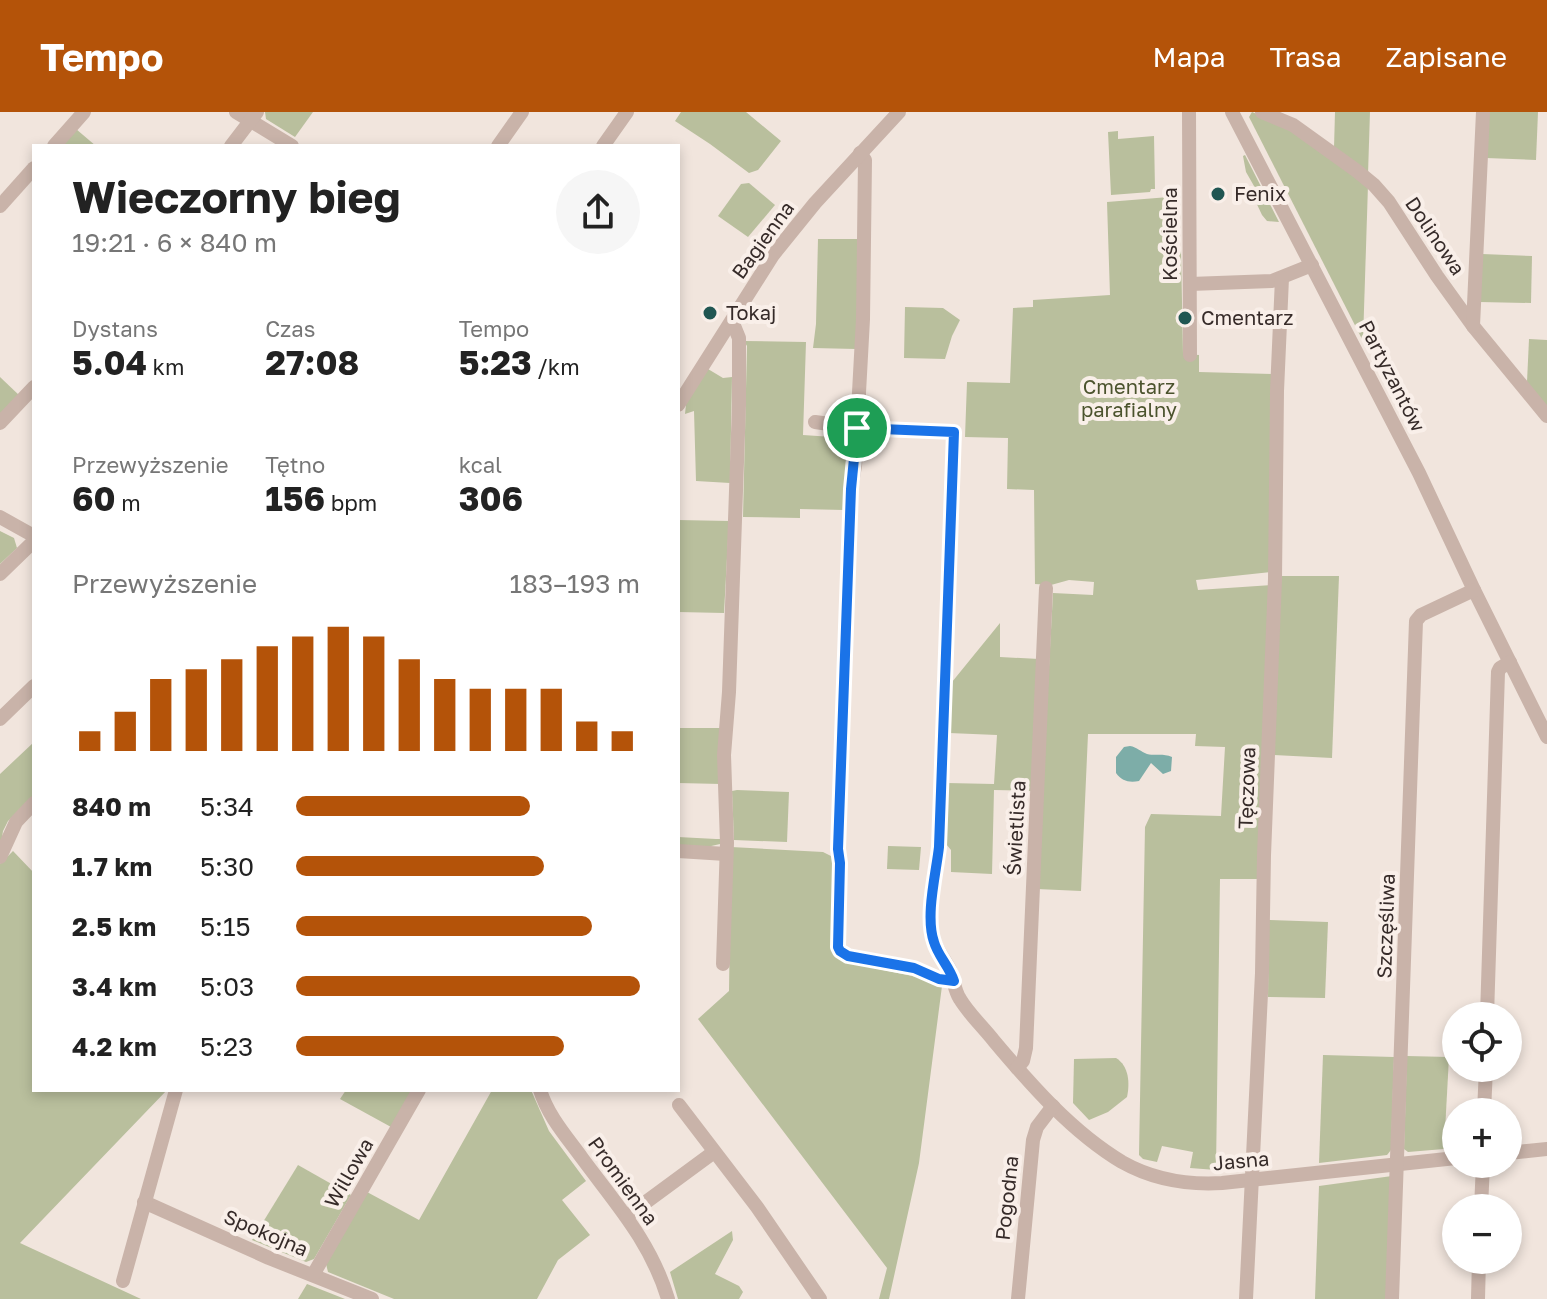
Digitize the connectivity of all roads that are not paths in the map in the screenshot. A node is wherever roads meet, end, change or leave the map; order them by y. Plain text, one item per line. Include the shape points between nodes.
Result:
1 (84, 112) edge
2 (236, 112) edge
3 (522, 112) edge
4 (627, 112) edge
5 (899, 112) edge
6 (1189, 112) edge
7 (1232, 112) edge
8 (1262, 112) edge
9 (1483, 112) edge
10 (254, 116) edge
11 (56, 144) edge
12 (233, 144) edge
13 (289, 144) edge
14 (499, 144) edge
15 (604, 144) edge
16 (860, 153) junction
17 (32, 170) edge
18 (0, 206) edge
19 (1312, 265) junction
20 (1282, 278) junction
21 (1190, 284) junction
22 (732, 321) junction
23 (1473, 326) junction
24 (1190, 355) dead end
25 (683, 385) edge
26 (32, 389) edge
27 (1547, 416) edge
28 (815, 422) dead end
29 (0, 423) edge
30 (857, 428) junction
31 (0, 517) edge
32 (32, 537) edge
33 (32, 540) edge
34 (0, 574) edge
35 (1046, 588) dead end
36 (1474, 590) junction
37 (1510, 662) junction
38 (32, 688) edge
39 (0, 719) edge
40 (1547, 737) edge
41 (32, 805) edge
42 (680, 851) edge
43 (726, 854) junction
44 (0, 857) edge
45 (723, 964) dead end
46 (954, 981) junction
47 (1487, 1002) edge
48 (1017, 1068) junction
49 (175, 1092) edge
50 (418, 1092) edge
51 (541, 1092) edge
52 (679, 1105) dead end
53 (1053, 1106) junction
54 (1547, 1149) edge
55 (714, 1152) junction
56 (1522, 1152) edge
57 (1442, 1160) edge
58 (1397, 1165) junction
59 (1251, 1181) junction
60 (144, 1202) junction
61 (627, 1216) junction
62 (1479, 1274) edge
63 (313, 1275) junction
64 (123, 1281) dead end
65 (372, 1299) edge
66 (668, 1299) edge
67 (820, 1299) edge
68 (1018, 1299) edge
69 (1246, 1299) edge
70 (1392, 1299) edge
71 (1478, 1299) edge

1 - 11 street
2 - 10 street
3 - 14 street
4 - 15 street
5 - 16 street, Bagienna
6 - 21 street, Kościelna
7 - 19 street, Partyzantów
8 - 23 street, Dolinowa via 1293,125 1374,185
9 - 23 street
10 - 12 street
10 - 13 street
16 - 22 street, Bagienna via 783,242
16 - 30 street via 865,160
17 - 18 street
19 - 20 street
19 - 36 street, Partyzantów
20 - 21 street
20 - 59 street, Tęczowa
21 - 24 street, Kościelna
22 - 25 street, Bagienna
22 - 43 street via 739,338 739,405 724,755
23 - 27 street, Dolinowa
26 - 29 street
28 - 30 street
30 - 46 street via 838,947 848,956
30 - 46 street, Jasna via 954,432 932,937
31 - 32 street
33 - 34 street
35 - 48 street, Świetlista via 1026,1048
36 - 37 street, Partyzantów
36 - 58 street, Szczęśliwa via 1416,621
37 - 40 street, Partyzantów
37 - 47 street via 1498,672
38 - 39 street
41 - 44 street via 16,822
42 - 43 street
43 - 45 street
46 - 48 street, Jasna via 962,1003
48 - 53 street, Jasna
49 - 60 street
50 - 63 street, Willowa
51 - 61 street, Promienna via 550,1116
52 - 55 street
53 - 59 street, Jasna via 1123,1163 1191,1184
53 - 68 street, Pogodna via 1033,1140
54 - 56 street
55 - 61 street
55 - 67 street
57 - 58 street, Jasna
58 - 59 street, Jasna
58 - 70 street, Szczęśliwa
59 - 69 street, Tęczowa
60 - 63 street, Spokojna
60 - 64 street
61 - 66 street, Promienna
62 - 71 street
63 - 65 street, Spokojna

